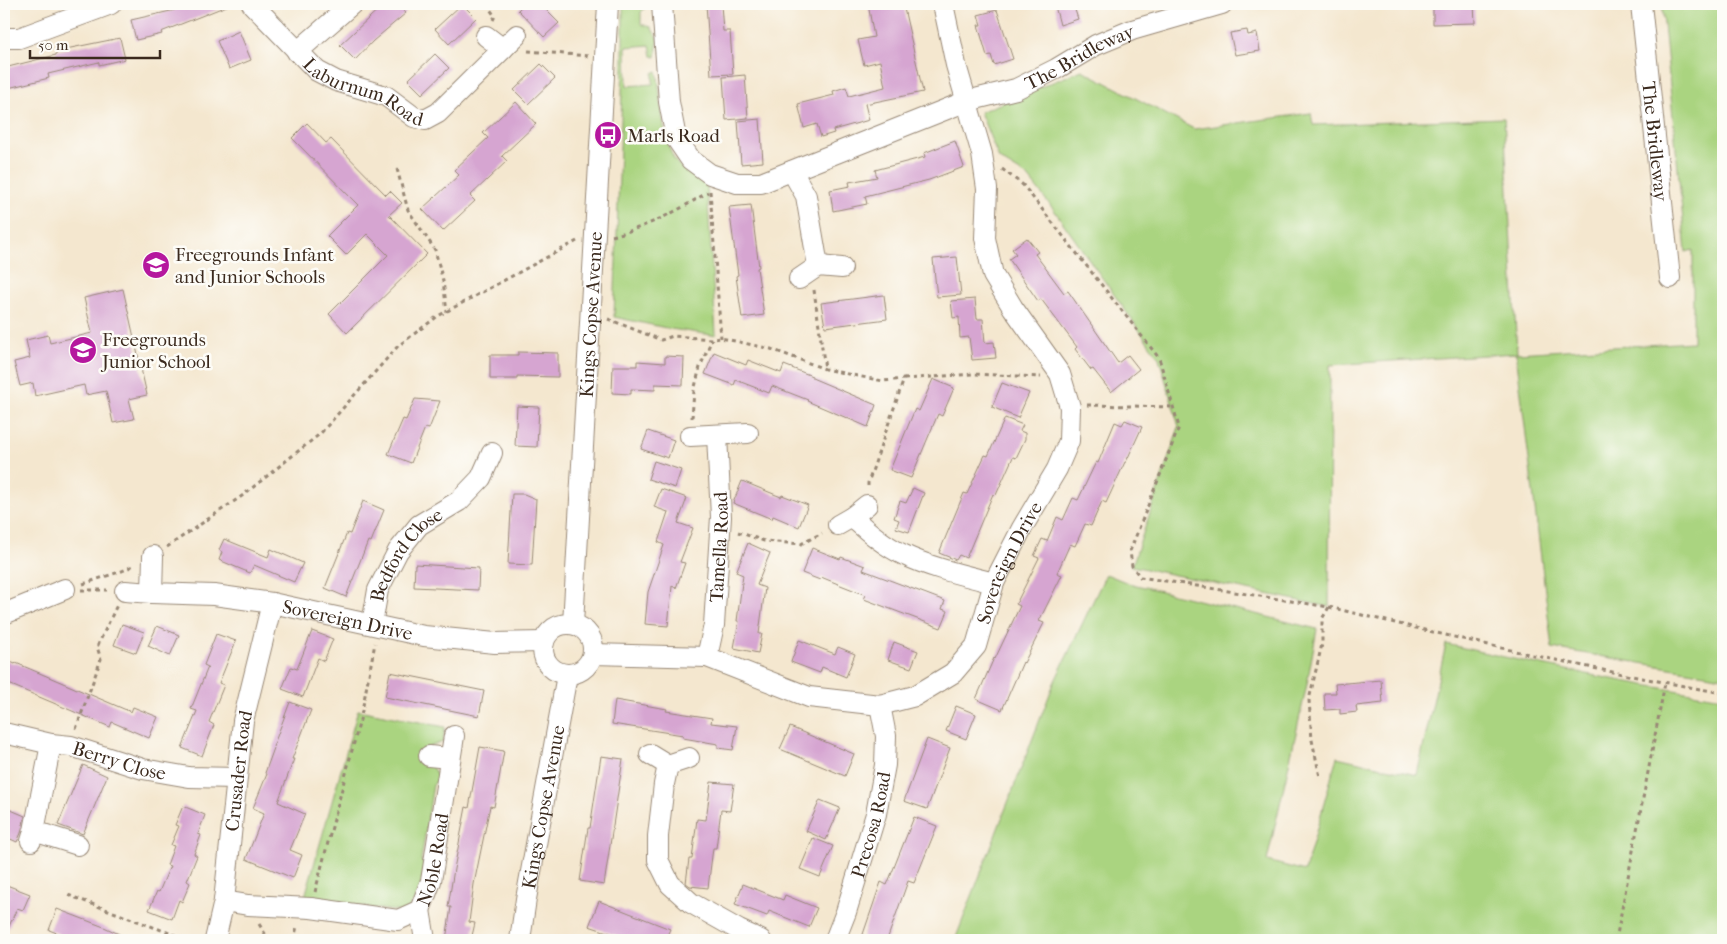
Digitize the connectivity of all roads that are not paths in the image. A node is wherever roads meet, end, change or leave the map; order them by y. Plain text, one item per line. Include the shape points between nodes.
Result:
1 (111, 4) edge
2 (252, 4) edge
3 (352, 4) edge
4 (608, 4) edge
5 (943, 4) edge
6 (1222, 4) edge
7 (1641, 4) edge
8 (658, 6) edge
9 (486, 36) dead end
10 (4, 38) edge
11 (297, 52) junction
12 (967, 101) junction
13 (792, 171) junction
14 (842, 268) dead end
15 (1670, 278) dead end
16 (748, 433) dead end
17 (717, 435) junction
18 (690, 436) road end
19 (492, 454) dead end
20 (852, 516) road end
21 (154, 556) road end
22 (994, 584) junction
23 (65, 589) road end
24 (125, 591) road end
25 (152, 593) junction
26 (272, 603) junction
27 (4, 614) edge
28 (573, 624) junction
29 (375, 625) junction
30 (544, 642) junction
31 (594, 654) junction
32 (707, 657) junction
33 (567, 675) junction
34 (880, 705) junction
35 (4, 733) edge
36 (454, 736) dead end
37 (50, 744) junction
38 (650, 754) dead end
39 (429, 756) dead end
40 (449, 758) junction
41 (689, 758) dead end
42 (668, 765) junction
43 (236, 778) junction
44 (78, 845) dead end
45 (224, 901) junction
46 (420, 910) junction
47 (215, 940) edge
48 (425, 940) edge
49 (520, 940) edge
50 (761, 940) edge
51 (835, 940) edge

1 - 10 street via 19,38
2 - 11 street, Laburnum Road
3 - 11 street
4 - 28 street, Kings Copse Avenue via 604,58 607,239
5 - 12 street
6 - 12 street, The Bridleway via 1132,30 1096,45 1016,88
7 - 15 street, The Bridleway
8 - 13 street via 676,138 691,160 710,174 737,183 761,182
9 - 11 street, Laburnum Road via 510,42 438,113 425,120 414,117 386,96 336,81 317,71
12 - 13 street
12 - 22 street, Sovereign Drive via 982,154 987,189 985,238 994,275 1060,374 1069,405 1070,441
13 - 14 street via 806,196 810,272
16 - 17 street
17 - 18 street
17 - 32 street, Tamella Road via 721,525 714,625
19 - 29 street, Bedford Close via 464,507 419,525 398,551 378,590
20 - 22 street via 873,536 901,554 939,569
21 - 25 street
22 - 34 street, Sovereign Drive via 976,646 953,673 915,696
23 - 27 street
24 - 25 street, Sovereign Drive
25 - 26 street, Sovereign Drive via 214,595
26 - 29 street, Sovereign Drive
26 - 43 street, Crusader Road via 243,721
28 - 30 street via 558,626
28 - 31 street via 581,627 592,639
29 - 30 street, Sovereign Drive via 424,636 495,643
30 - 33 street via 545,660 550,667
31 - 32 street, Sovereign Drive
31 - 33 street via 584,669
32 - 34 street, Sovereign Drive via 809,697
33 - 49 street, Kings Copse Avenue
34 - 51 street, Precosa Road via 886,736 876,814
35 - 37 street, Berry Close
36 - 40 street, Noble Road
37 - 43 street, Berry Close via 70,746 143,769 189,777
37 - 44 street via 33,836
38 - 42 street
39 - 40 street
40 - 46 street, Noble Road via 431,881
41 - 42 street
42 - 50 street via 658,860 670,884 691,903
43 - 45 street, Crusader Road
45 - 46 street, Noble Road via 398,920
45 - 47 street, Crusader Road
46 - 48 street

